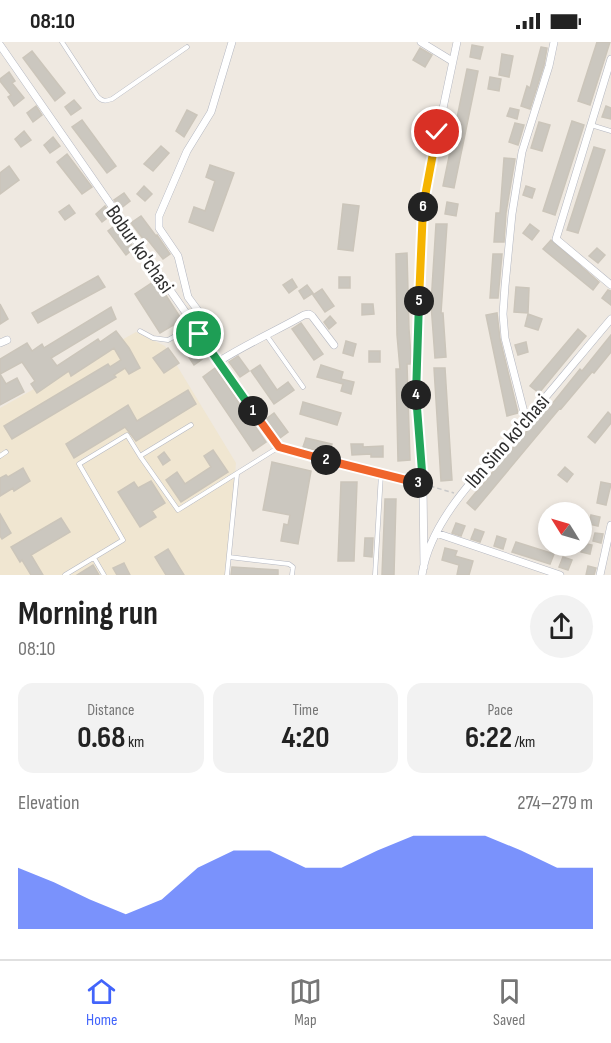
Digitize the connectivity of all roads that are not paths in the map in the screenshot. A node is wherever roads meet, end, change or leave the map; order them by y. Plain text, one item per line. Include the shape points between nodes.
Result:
1 (62, 42) edge
2 (232, 42) edge
3 (421, 42) edge
4 (457, 42) edge
5 (554, 42) edge
6 (0, 45) edge
7 (187, 47) dead end
8 (611, 59) edge
9 (452, 61) junction
10 (591, 125) junction
11 (611, 131) edge
12 (611, 285) edge
13 (611, 319) edge
14 (193, 326) junction
15 (140, 331) dead end
16 (199, 334) junction
17 (267, 336) junction
18 (334, 345) dead end
19 (218, 362) junction
20 (303, 387) dead end
21 (526, 420) junction
22 (191, 425) dead end
23 (279, 447) junction
24 (6, 452) dead end
25 (0, 456) edge
26 (141, 456) junction
27 (237, 474) junction
28 (381, 474) junction
29 (423, 484) junction
30 (611, 525) edge
31 (436, 532) junction
32 (229, 556) junction
33 (93, 558) junction
34 (424, 567) junction
35 (65, 575) edge
36 (104, 575) edge
37 (227, 575) edge
38 (292, 575) edge
39 (375, 575) edge
40 (422, 575) edge
41 (560, 575) edge
42 (600, 575) edge

1 - 7 lane via 98,97 105,101
2 - 16 street via 211,112 188,151 159,216 159,228 178,256 188,297 206,325
3 - 9 street
4 - 9 street
5 - 21 street via 522,152 504,296 505,338
6 - 14 street, Bobur ko'chasi
8 - 10 street
9 - 29 street via 423,203 416,385
10 - 11 lane
10 - 12 street via 556,239
13 - 21 street, Ibn Sino ko'chasi
14 - 15 lane via 168,340
14 - 16 street, Bobur ko'chasi
16 - 19 street, Bobur ko'chasi
17 - 18 street via 309,314
17 - 19 street
17 - 20 lane
19 - 23 street, Bobur ko'chasi
21 - 31 street, Ibn Sino ko'chasi via 461,495
22 - 26 lane
23 - 27 lane
23 - 28 street
24 - 25 lane
26 - 27 lane via 178,510
26 - 33 lane via 127,435 79,464 123,540
27 - 32 lane
28 - 29 street
28 - 39 lane
29 - 34 street
30 - 42 street
31 - 34 street, Ibn Sino ko'chasi
31 - 41 street
32 - 37 lane
32 - 38 lane via 289,564 293,567
33 - 35 lane
33 - 36 lane
34 - 40 street, Ibn Sino ko'chasi

